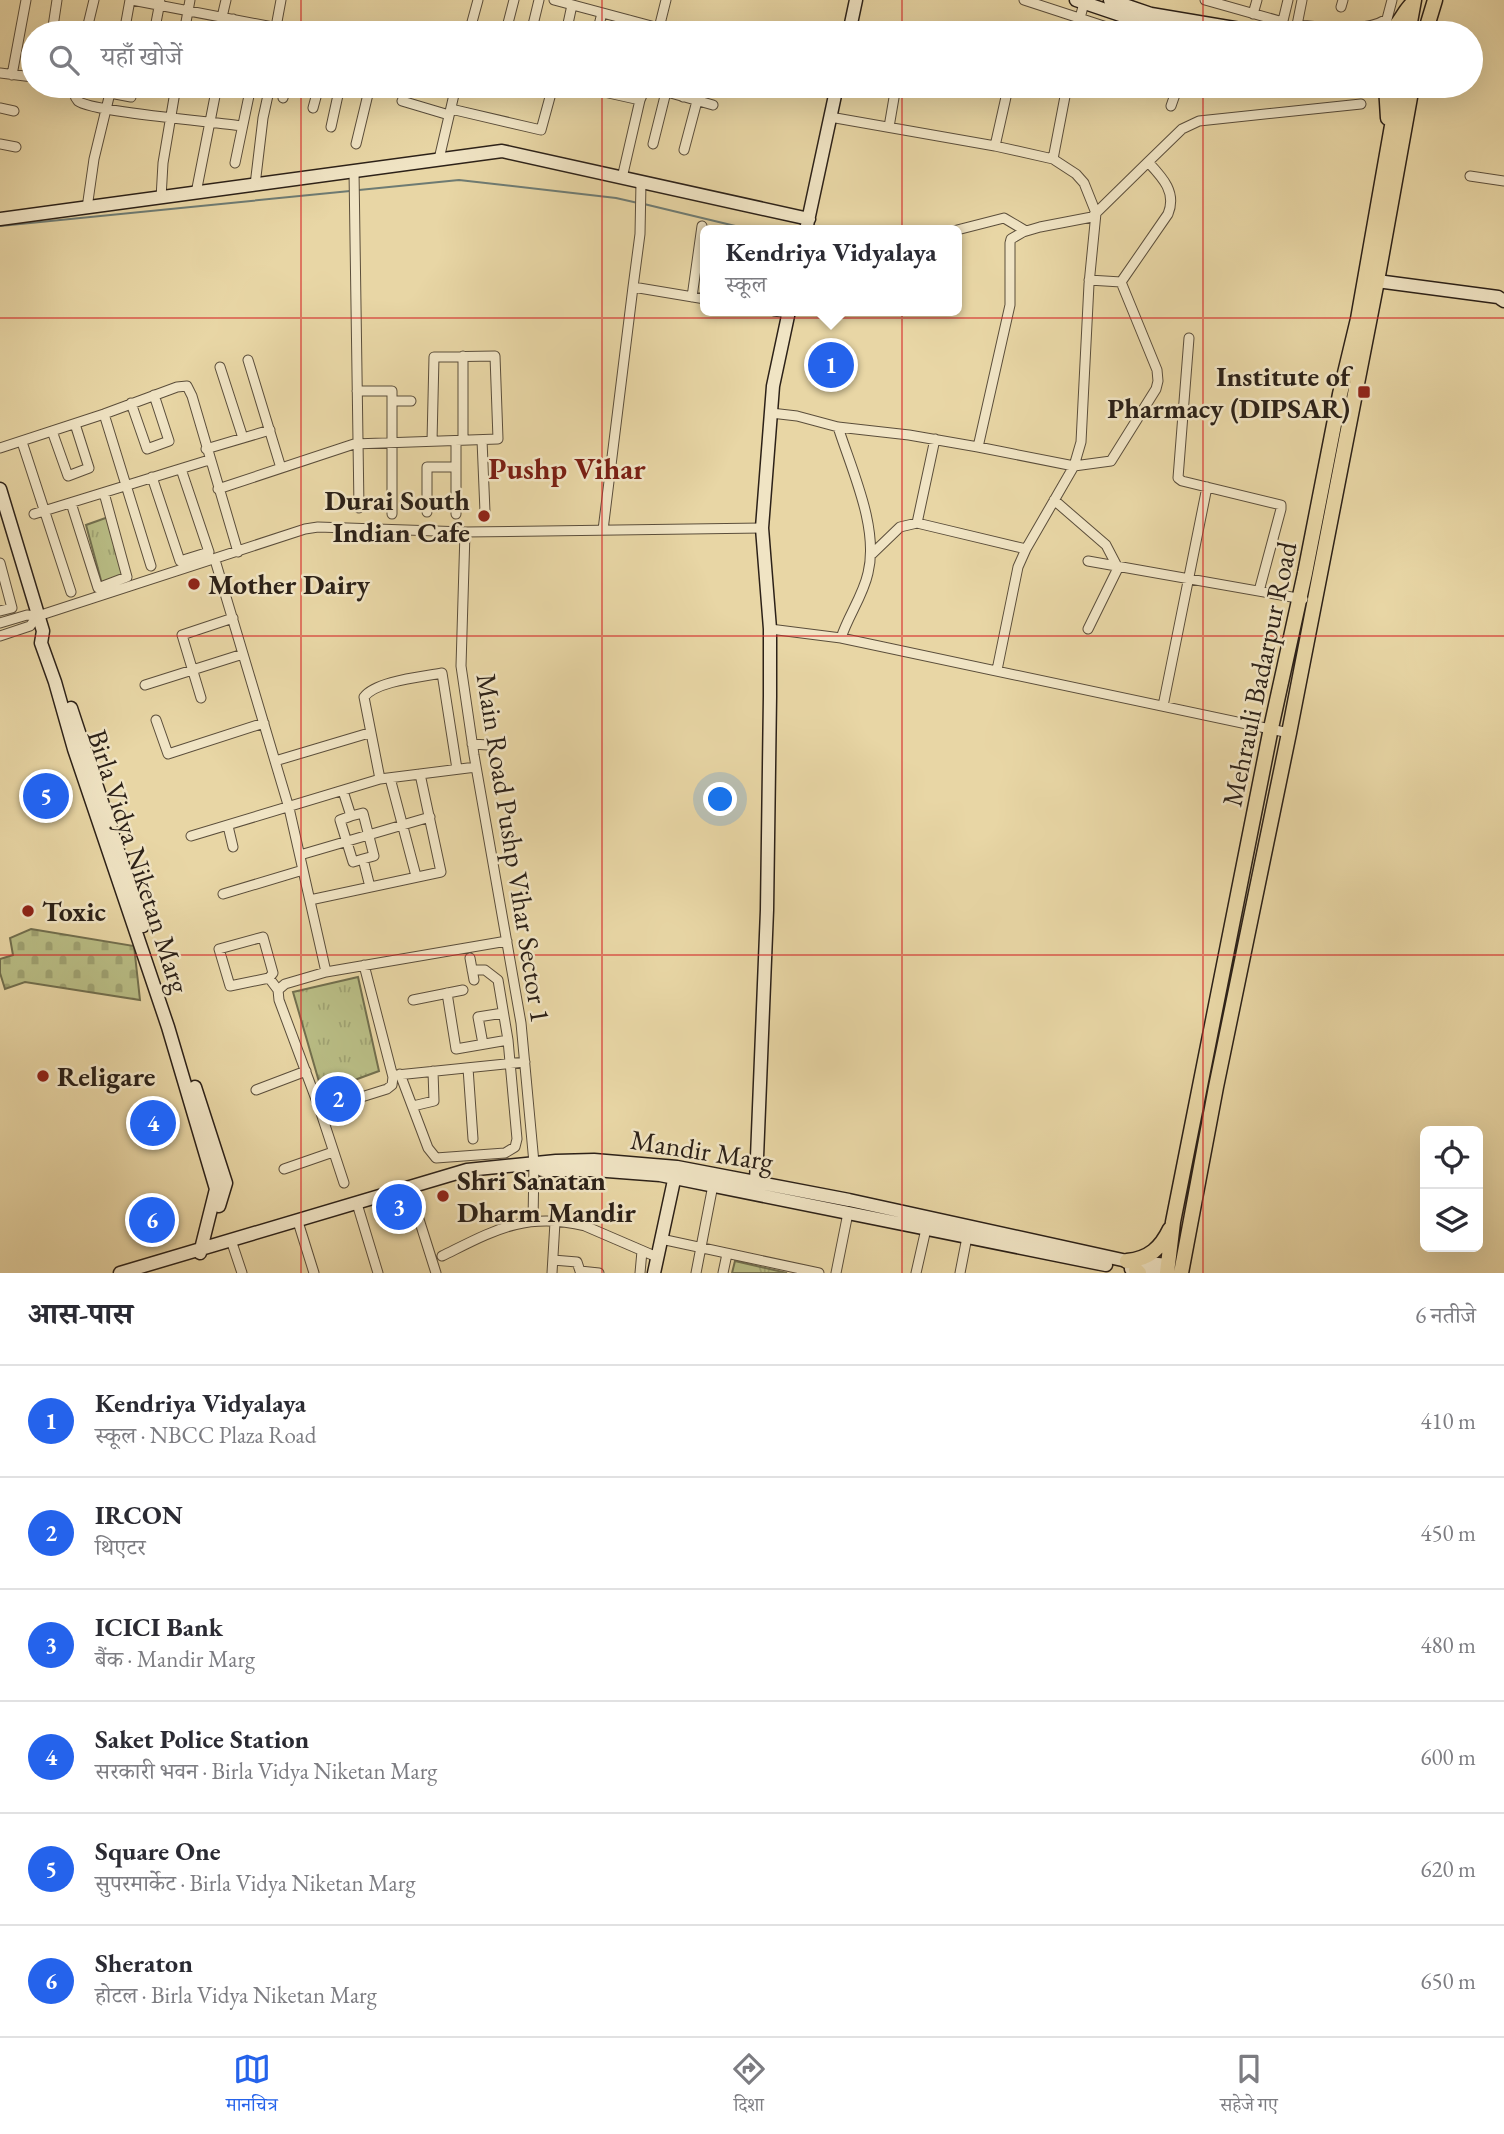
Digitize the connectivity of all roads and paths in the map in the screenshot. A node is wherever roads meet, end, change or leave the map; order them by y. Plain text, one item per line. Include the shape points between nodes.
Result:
1 (26, 0) edge
2 (57, 0) edge
3 (94, 0) edge
4 (131, 0) edge
5 (190, 0) edge
6 (226, 0) edge
7 (281, 0) edge
8 (478, 0) edge
9 (514, 0) edge
10 (539, 0) edge
11 (554, 0) edge
12 (666, 0) edge
13 (856, 0) edge
14 (1024, 0) edge
15 (1110, 0) edge
16 (1257, 0) edge
17 (1288, 0) edge
18 (1302, 0) edge
19 (1392, 0) edge
20 (1435, 0) edge
21 (1080, 1) edge
22 (1211, 1) edge
23 (1413, 1) edge
24 (160, 3) edge
25 (1235, 4) edge
26 (572, 5) junction
27 (188, 11) junction
28 (602, 13) junction
29 (1253, 14) junction
30 (222, 17) junction
31 (233, 19) joint
32 (1079, 19) junction
33 (629, 20) joint
34 (22, 21) edge
35 (54, 21) edge
36 (89, 21) edge
37 (127, 21) edge
38 (156, 21) edge
39 (186, 21) edge
40 (239, 21) edge
41 (280, 21) edge
42 (472, 21) edge
43 (509, 21) edge
44 (534, 21) edge
45 (569, 21) edge
46 (600, 21) edge
47 (632, 21) edge
48 (663, 21) edge
49 (852, 21) edge
50 (1086, 21) edge
51 (1138, 21) edge
52 (1193, 21) edge
53 (1279, 21) edge
54 (1283, 21) edge
55 (1298, 21) edge
56 (1383, 21) edge
57 (1399, 21) edge
58 (1410, 21) edge
59 (1428, 21) edge
60 (21, 27) edge
61 (0, 73) edge
62 (12, 75) junction
63 (21, 76) edge
64 (76, 98) edge
65 (109, 98) edge
66 (174, 98) edge
67 (214, 98) edge
68 (248, 98) edge
69 (267, 98) edge
70 (316, 98) edge
71 (337, 98) edge
72 (367, 98) edge
73 (453, 98) edge
74 (550, 98) edge
75 (631, 98) edge
76 (664, 98) edge
77 (686, 98) edge
78 (834, 98) edge
79 (894, 98) edge
80 (1006, 98) edge
81 (1065, 98) edge
82 (1174, 98) edge
83 (1386, 98) edge
84 (1397, 98) edge
85 (1410, 98) edge
86 (640, 100) joint
87 (402, 101) dead end
88 (696, 101) junction
89 (1361, 104) dead end
90 (713, 105) dead end
91 (1171, 106) dead end
92 (0, 108) edge
93 (313, 108) dead end
94 (106, 109) junction
95 (14, 111) dead end
96 (450, 112) junction
97 (171, 117) junction
98 (830, 117) junction
99 (209, 121) junction
100 (242, 126) junction
101 (1391, 126) junction
102 (331, 127) dead end
103 (889, 127) junction
104 (0, 144) edge
105 (356, 144) dead end
106 (653, 144) dead end
107 (995, 146) junction
108 (16, 147) dead end
109 (684, 150) dead end
110 (439, 159) junction
111 (1053, 159) junction
112 (1148, 162) junction
113 (235, 163) dead end
114 (1470, 176) dead end
115 (354, 177) junction
116 (621, 178) junction
117 (1504, 181) edge
118 (641, 182) junction
119 (256, 184) junction
120 (196, 193) junction
121 (161, 198) junction
122 (87, 208) junction
123 (1096, 213) junction
124 (0, 219) edge
125 (807, 225) edge
126 (962, 229) edge
127 (1026, 231) junction
128 (700, 240) edge
129 (1089, 280) junction
130 (1377, 281) junction
131 (1121, 282) junction
132 (633, 287) junction
133 (692, 297) junction
134 (700, 298) edge
135 (1502, 298) edge
136 (787, 316) edge
137 (1189, 338) dead end
138 (463, 356) junction
139 (248, 360) dead end
140 (220, 367) dead end
141 (357, 391) junction
142 (154, 395) junction
143 (392, 401) junction
144 (411, 401) dead end
145 (131, 403) junction
146 (771, 413) junction
147 (104, 414) junction
148 (75, 424) junction
149 (838, 428) junction
150 (270, 430) junction
151 (52, 431) junction
152 (243, 438) junction
153 (935, 439) junction
154 (459, 440) junction
155 (482, 440) junction
156 (432, 441) junction
157 (22, 442) junction
158 (394, 442) junction
159 (358, 443) junction
160 (978, 447) junction
161 (0, 448) edge
162 (206, 449) junction
163 (209, 460) junction
164 (1074, 466) junction
165 (456, 467) junction
166 (281, 468) junction
167 (181, 469) junction
168 (152, 477) junction
169 (126, 486) junction
170 (1207, 487) junction
171 (0, 489) edge
172 (218, 489) junction
173 (104, 493) junction
174 (1054, 500) junction
175 (71, 503) junction
176 (359, 508) dead end
177 (45, 511) junction
178 (427, 512) dead end
179 (485, 512) dead end
180 (34, 514) dead end
181 (392, 514) dead end
182 (456, 514) dead end
183 (917, 523) junction
184 (762, 528) junction
185 (6, 529) edge
186 (603, 530) junction
187 (465, 533) junction
188 (1026, 550) junction
189 (238, 552) junction
190 (872, 554) junction
191 (215, 560) junction
192 (1088, 561) dead end
193 (0, 563) edge
194 (151, 566) dead end
195 (1118, 568) junction
196 (1189, 579) junction
197 (3, 585) edge
198 (1259, 591) junction
199 (71, 592) dead end
200 (1307, 601) junction
201 (0, 611) edge
202 (38, 616) junction
203 (233, 618) junction
204 (0, 623) edge
205 (771, 629) junction
206 (1088, 629) dead end
207 (0, 636) edge
208 (842, 638) junction
209 (243, 654) junction
210 (193, 670) junction
211 (996, 670) junction
212 (145, 685) dead end
213 (201, 698) dead end
214 (1163, 706) junction
215 (156, 720) dead end
216 (264, 723) junction
217 (1270, 728) junction
218 (369, 733) junction
219 (1289, 733) junction
220 (472, 744) junction
221 (488, 745) dead end
222 (275, 761) junction
223 (476, 767) junction
224 (457, 769) junction
225 (420, 774) junction
226 (385, 779) junction
227 (343, 791) junction
228 (289, 808) junction
229 (351, 817) junction
230 (430, 817) junction
231 (403, 825) junction
232 (228, 826) junction
233 (369, 835) junction
234 (191, 836) dead end
235 (346, 841) junction
236 (233, 847) dead end
237 (299, 855) junction
238 (363, 859) junction
239 (303, 870) junction
240 (416, 876) junction
241 (370, 887) junction
242 (223, 894) dead end
243 (310, 900) junction
244 (507, 941) junction
245 (470, 958) dead end
246 (364, 965) junction
247 (472, 970) junction
248 (326, 972) junction
249 (269, 978) junction
250 (474, 980) dead end
251 (278, 990) junction
252 (463, 990) dead end
253 (447, 993) junction
254 (412, 1000) dead end
255 (503, 1013) junction
256 (508, 1040) junction
257 (483, 1044) junction
258 (525, 1062) junction
259 (511, 1063) junction
260 (468, 1068) junction
261 (306, 1071) junction
262 (433, 1071) junction
263 (396, 1075) junction
264 (1201, 1084) junction
265 (1216, 1087) junction
266 (256, 1090) dead end
267 (412, 1106) junction
268 (320, 1110) junction
269 (473, 1139) dead end
270 (333, 1152) junction
271 (534, 1166) junction
272 (284, 1169) dead end
273 (676, 1172) junction
274 (756, 1182) junction
275 (344, 1183) dead end
276 (713, 1185) junction
277 (410, 1191) junction
278 (358, 1207) junction
279 (848, 1213) junction
280 (533, 1221) junction
281 (555, 1222) junction
282 (1173, 1222) junction
283 (299, 1225) junction
284 (926, 1229) junction
285 (968, 1237) junction
286 (662, 1239) junction
287 (232, 1242) junction
288 (201, 1247) junction
289 (701, 1248) junction
290 (642, 1251) junction
291 (727, 1254) junction
292 (442, 1256) dead end
293 (657, 1257) junction
294 (553, 1260) junction
295 (1134, 1268) edge
296 (1108, 1269) edge
297 (1171, 1270) edge
298 (120, 1273) edge
299 (147, 1273) edge
300 (242, 1273) edge
301 (314, 1273) edge
302 (377, 1273) edge
303 (436, 1273) edge
304 (552, 1273) edge
305 (600, 1273) edge
306 (640, 1273) edge
307 (654, 1273) edge
308 (696, 1273) edge
309 (723, 1273) edge
310 (819, 1273) edge
311 (836, 1273) edge
312 (916, 1273) edge
313 (961, 1273) edge

1 - 34 street
2 - 35 street
3 - 36 street
4 - 24 street
4 - 37 street
5 - 27 street
6 - 30 street
7 - 41 street
8 - 42 street
9 - 43 street
10 - 44 street
11 - 26 street
12 - 48 street
13 - 49 street
14 - 32 street
15 - 52 street
16 - 29 street
17 - 54 street
18 - 55 street
19 - 56 street
20 - 59 main road
21 - 32 street
21 - 51 street
22 - 25 street
23 - 57 main road
23 - 58 main road
24 - 27 street
24 - 38 street
25 - 29 street
26 - 28 street
26 - 45 street
27 - 30 street
27 - 39 street
28 - 33 street
28 - 46 street
29 - 53 street
30 - 31 street
31 - 40 street
32 - 50 street
33 - 47 street
60 - 62 street
61 - 62 street
62 - 63 street
64 - 94 street
65 - 94 street
66 - 97 street
67 - 99 street
68 - 100 street
69 - 119 street
70 - 93 street
71 - 102 street
72 - 105 street
73 - 96 street
74 - 96 street via 541,130
75 - 86 street
76 - 106 street
77 - 88 street
78 - 98 street
79 - 103 street
80 - 107 street
81 - 111 street
82 - 91 street
83 - 101 main road
84 - 101 main road, Mehrauli Badarpur Road
85 - 130 main road, Mehrauli Badarpur Road
86 - 116 street
87 - 96 street
88 - 90 street
88 - 109 street
89 - 112 street via 1199,121 1182,129
92 - 95 street
94 - 97 street
94 - 122 street
96 - 110 street
97 - 99 street
97 - 121 street
98 - 103 street
98 - 125 street
99 - 100 street
99 - 120 street
100 - 113 street
101 - 200 main road, Mehrauli Badarpur Road via 1358,319 1340,394
103 - 107 street
104 - 108 street
107 - 111 street
110 - 115 street
110 - 116 street via 502,151
111 - 123 street via 1084,183
112 - 123 street
112 - 131 street via 1167,182 1172,206
114 - 117 street
115 - 119 street
115 - 141 street
116 - 118 street
118 - 125 street
118 - 132 street
119 - 120 street
120 - 121 street
121 - 122 street
122 - 124 street
123 - 127 street
123 - 129 street
126 - 127 street via 1004,218
127 - 160 street via 1010,243 1010,305
128 - 133 street
129 - 131 street
129 - 164 street via 1081,442
130 - 135 street
130 - 200 main road, Mehrauli Badarpur Road
131 - 164 street via 1157,370 1156,389 1111,461
132 - 133 street
132 - 186 street
133 - 134 street
136 - 146 street
137 - 170 street via 1178,478
138 - 154 street
138 - 155 street via 495,356 498,439
138 - 156 street via 433,357
139 - 150 street
140 - 152 street
141 - 143 street via 392,391
141 - 159 street
142 - 145 street
142 - 145 street via 169,441 146,449
142 - 162 street via 187,386
143 - 144 street
143 - 158 street
145 - 147 street
146 - 149 street
146 - 184 street
147 - 148 street
147 - 169 street
148 - 151 street
148 - 151 street via 89,468 68,476
149 - 153 street
149 - 190 street via 867,518
150 - 152 street
150 - 166 street
151 - 157 street
152 - 162 street
153 - 160 street
153 - 183 street
154 - 155 street
154 - 156 street
154 - 165 street
155 - 179 street
156 - 158 street
157 - 161 street
157 - 177 street
158 - 159 street
158 - 181 street
159 - 166 street
159 - 176 street
160 - 164 street
162 - 163 street
163 - 167 street
163 - 172 street
164 - 174 street
165 - 178 street via 427,467
165 - 182 street
166 - 172 street
167 - 168 street
167 - 168 street via 209,552 180,561
168 - 169 street
169 - 173 street
169 - 194 street
170 - 196 street
170 - 198 street via 1281,505
171 - 185 street, Birla Vidya Niketan Marg
172 - 189 street
173 - 175 street
173 - 175 street via 127,577 98,588
174 - 188 street
174 - 195 street via 1106,545
175 - 177 street
177 - 180 street
177 - 199 street
183 - 188 street
183 - 190 street via 900,527
184 - 186 street
184 - 205 street
185 - 202 street, Birla Vidya Niketan Marg
186 - 187 street
187 - 189 street via 318,527
187 - 220 street, Main Road Pushp Vihar Sector 1 via 461,666
188 - 211 street via 1013,581
189 - 191 street
190 - 208 street
191 - 202 street
191 - 203 street
192 - 195 street
193 - 197 street
195 - 196 street
195 - 206 street
196 - 198 street
196 - 214 street
197 - 201 street via 12,608
198 - 200 street
200 - 217 main road, Mehrauli Badarpur Road
200 - 219 main road, Mehrauli Badarpur Road
202 - 204 street
202 - 207 street via 30,626
202 - 288 street, Birla Vidya Niketan Marg via 41,643 74,749 126,888 191,1088 216,1189
203 - 209 street
203 - 210 street via 182,635
205 - 208 street
205 - 274 street
208 - 211 street
209 - 210 street
209 - 216 street
210 - 212 street
210 - 213 street
211 - 214 street
214 - 217 street
215 - 216 street via 168,754
216 - 222 street
217 - 219 street
217 - 264 main road, Mehrauli Badarpur Road
218 - 222 street
218 - 224 street via 364,697 369,691 442,673
218 - 226 street
219 - 265 main road, Mehrauli Badarpur Road
220 - 221 street
220 - 223 street, Main Road Pushp Vihar Sector 1
222 - 228 street
223 - 224 street
223 - 244 street, Main Road Pushp Vihar Sector 1
224 - 225 street
225 - 226 street
225 - 230 street
226 - 227 street
226 - 231 street
227 - 228 street
227 - 229 street
228 - 232 street
228 - 237 street
229 - 233 street via 363,813
229 - 235 street via 340,820
230 - 231 street
230 - 240 street via 441,872
231 - 233 street
231 - 240 street
232 - 234 street
232 - 236 street
233 - 235 street
233 - 238 street via 374,856
235 - 237 street
235 - 238 street via 353,862
237 - 239 street
238 - 241 street
239 - 242 street
239 - 243 street
240 - 241 street
241 - 243 street
243 - 248 street
244 - 246 street
244 - 258 street, Main Road Pushp Vihar Sector 1
245 - 247 street
246 - 248 street
246 - 263 street
247 - 250 street
247 - 255 street via 485,971 498,980
248 - 251 street
249 - 249 street via 274,973 263,937 219,949 230,986
249 - 251 street
251 - 261 street
252 - 253 street
253 - 254 street
253 - 257 street via 456,1049
255 - 256 street
255 - 257 street via 478,1017
256 - 257 street
256 - 259 street
258 - 259 street
258 - 271 street, Main Road Pushp Vihar Sector 1
259 - 260 street
259 - 267 street via 517,1142 510,1151 436,1158
260 - 262 street
260 - 269 street
261 - 266 street
261 - 268 street
262 - 263 street
262 - 267 street via 434,1101
263 - 267 street
263 - 268 street via 387,1089
264 - 265 main road
264 - 282 main road, Mehrauli Badarpur Road
265 - 297 main road, Mehrauli Badarpur Road
268 - 270 street
270 - 272 street
270 - 275 street
271 - 273 street, Mandir Marg
271 - 277 street, Mandir Marg
271 - 280 street, Main Road Pushp Vihar Sector 1
271 - 287 street, Mandir Marg via 467,1170
273 - 274 street, Mandir Marg
273 - 276 street, Mandir Marg
273 - 286 street
274 - 295 street, Mandir Marg
276 - 279 street, Mandir Marg
276 - 289 street
277 - 278 street, Mandir Marg
277 - 303 street
278 - 283 street, Mandir Marg
278 - 302 street
279 - 284 street, Mandir Marg
279 - 311 street
280 - 281 street
280 - 292 street via 515,1223
281 - 290 street via 585,1226
281 - 294 street
282 - 295 main road via 1165,1240
282 - 297 main road, Mehrauli Badarpur Road
283 - 287 street, Mandir Marg
283 - 301 street
284 - 285 street, Mandir Marg
284 - 312 street
285 - 296 street, Mandir Marg
285 - 313 street
286 - 289 street
286 - 293 street
287 - 288 street
287 - 300 street
288 - 298 street
288 - 299 street
289 - 291 street
289 - 308 street
290 - 293 street
290 - 306 street
291 - 309 street
291 - 310 street
293 - 307 street
294 - 304 street
294 - 305 street via 577,1262 580,1271
295 - 296 street, Mandir Marg
295 - 297 street, Mandir Marg

